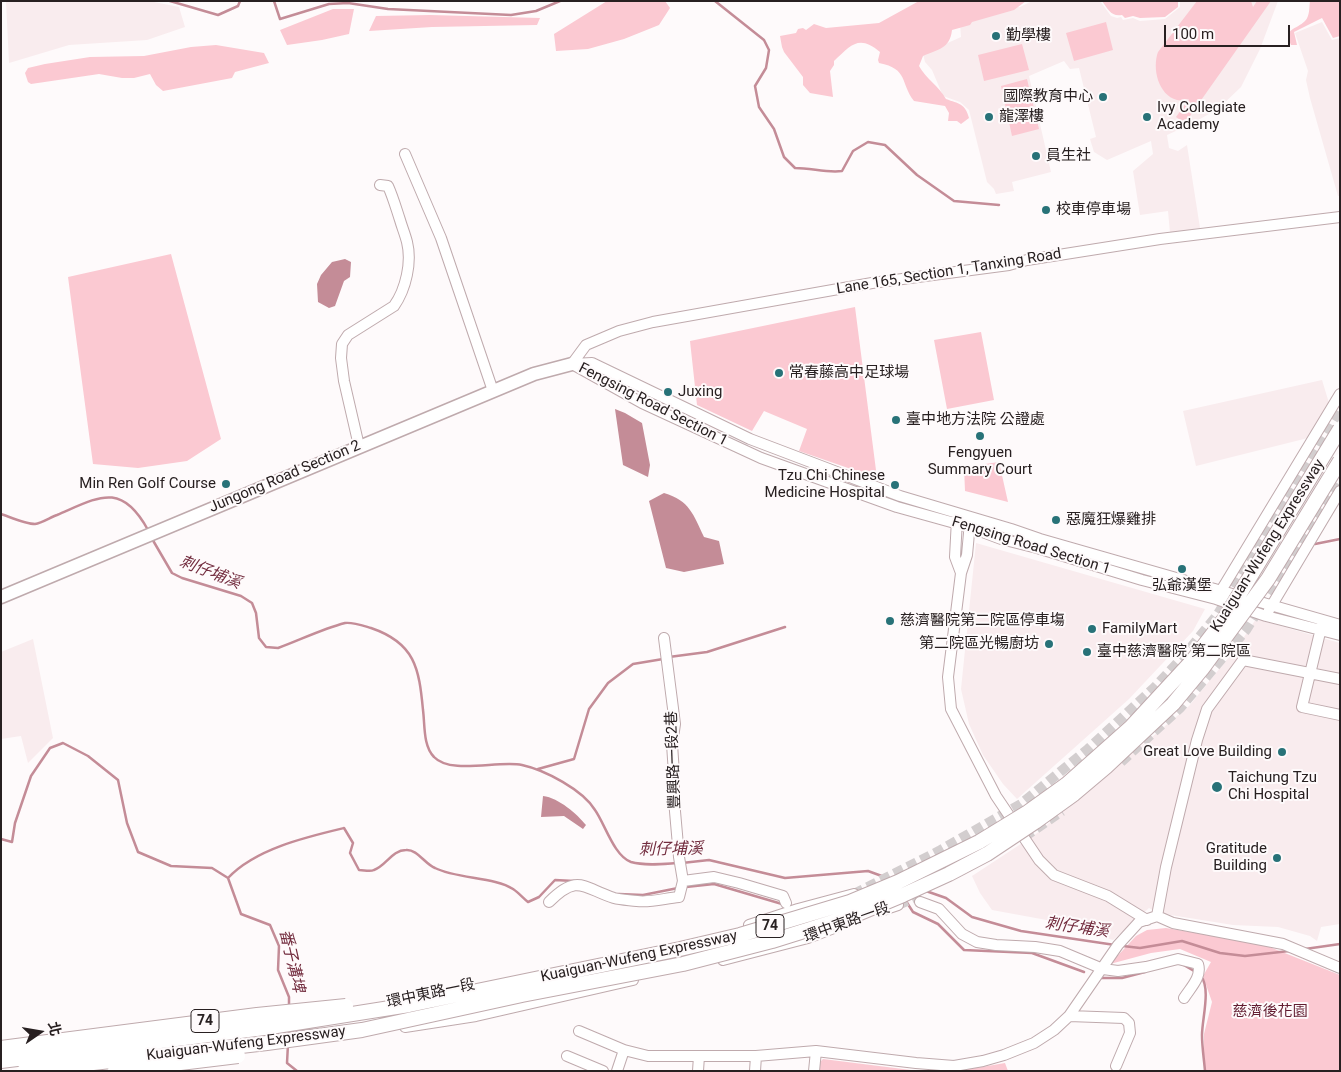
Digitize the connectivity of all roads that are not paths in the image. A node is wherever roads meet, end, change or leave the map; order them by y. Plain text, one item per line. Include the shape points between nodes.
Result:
1 (405, 154) dead end
2 (380, 185) dead end
3 (1340, 217) edge
4 (572, 364) junction
5 (493, 390) junction
6 (1340, 394) edge
7 (1340, 429) edge
8 (359, 446) junction
9 (1340, 462) edge
10 (1340, 491) edge
11 (957, 519) junction
12 (970, 522) junction
13 (961, 573) junction
14 (1219, 594) junction
15 (1, 597) edge
16 (1271, 605) junction
17 (1266, 616) junction
18 (1322, 625) junction
19 (1340, 625) edge
20 (1340, 635) edge
21 (664, 638) dead end
22 (1310, 673) junction
23 (1340, 679) edge
24 (1340, 715) edge
25 (683, 881) junction
26 (854, 894) tunnel mouth
27 (549, 902) dead end
28 (920, 902) dead end
29 (786, 903) dead end
30 (898, 905) tunnel mouth
31 (1152, 918) junction
32 (1340, 968) edge
33 (1102, 969) junction
34 (1184, 998) dead end
35 (386, 1003) junction
36 (410, 1005) junction
37 (1069, 1016) junction
38 (391, 1029) junction
39 (362, 1030) junction
40 (579, 1030) dead end
41 (1, 1048) edge
42 (624, 1050) junction
43 (816, 1051) junction
44 (1, 1054) edge
45 (567, 1056) dead end
46 (699, 1056) junction
47 (756, 1056) junction
48 (1, 1061) edge
49 (1116, 1066) dead end
50 (24, 1071) edge
51 (57, 1071) edge
52 (115, 1071) edge
53 (603, 1071) edge
54 (617, 1071) edge
55 (698, 1071) edge
56 (755, 1071) edge
57 (814, 1071) edge

1 - 5 street via 440,238
2 - 8 street via 388,186 392,195 408,243 408,264 406,281 394,306 348,335 342,344 342,366
3 - 4 street, Lane 165, Section 1, Tanxing Road via 1160,239 1009,265 872,283 653,322 586,344
4 - 5 main road, Jungong Road Section 2
4 - 11 street, Fengsing Road Section 1 via 642,403 761,458 897,507
5 - 8 main road, Jungong Road Section 2
6 - 14 street
7 - 36 highway, Kuaiguan-Wufeng Expressway / 74, bridge via 1225,618 1192,661 1098,758 1067,784 979,842 850,902 740,935
8 - 15 main road, Jungong Road Section 2
9 - 39 highway, Kuaiguan-Wufeng Expressway / 74, bridge via 1268,579 1173,704 1074,794 986,854 903,895 772,941 683,964
10 - 16 street
11 - 12 street, Fengsing Road Section 1
11 - 13 street via 955,557
12 - 13 street via 967,555
12 - 14 street, Fengsing Road Section 1 via 1040,539
13 - 31 street via 948,677 951,709 996,796 1039,860 1054,875
14 - 16 street, Fengsing Road Section 1
14 - 17 street, Fengsing Road Section 1
16 - 17 street
16 - 18 street, Fengsing Road Section 1
17 - 18 street, Fengsing Road Section 1
18 - 19 street, Fengsing Road Section 1
18 - 20 street, Fengsing Road Section 1
18 - 22 street
21 - 25 street, 豐興路一段2巷 via 675,724 672,744 674,800
22 - 23 street
22 - 24 street via 1302,707
22 - 31 street via 1243,660 1207,709
25 - 27 street via 679,897 640,902 615,898 584,884 559,892
25 - 29 street via 714,877 783,896
26 - 35 street, 環中東路一段 via 732,931
28 - 33 street via 938,909 962,934 976,942 1060,951
30 - 38 street, 環中東路一段 via 808,938 744,956 476,1016
31 - 32 street via 1283,944
31 - 33 street via 1139,922
33 - 34 street via 1118,971 1178,959 1198,964 1198,977
33 - 37 street
35 - 38 street
35 - 44 street, 環中東路一段 via 312,1016 140,1034
36 - 41 highway, 74, bridge via 358,1004
36 - 48 highway, Kuaiguan-Wufeng Expressway / 74, bridge via 264,1028
37 - 43 street via 1034,1043 1004,1055 954,1066
37 - 49 street via 1124,1018 1129,1023 1130,1033
38 - 51 street, 環中東路一段 via 177,1059
39 - 50 highway, Kuaiguan-Wufeng Expressway / 74, bridge
39 - 52 highway, 74, bridge via 277,1050
40 - 42 street
42 - 46 street via 648,1056
42 - 54 street
43 - 47 street
43 - 57 street
45 - 53 street
46 - 47 street
46 - 55 street
47 - 56 street

